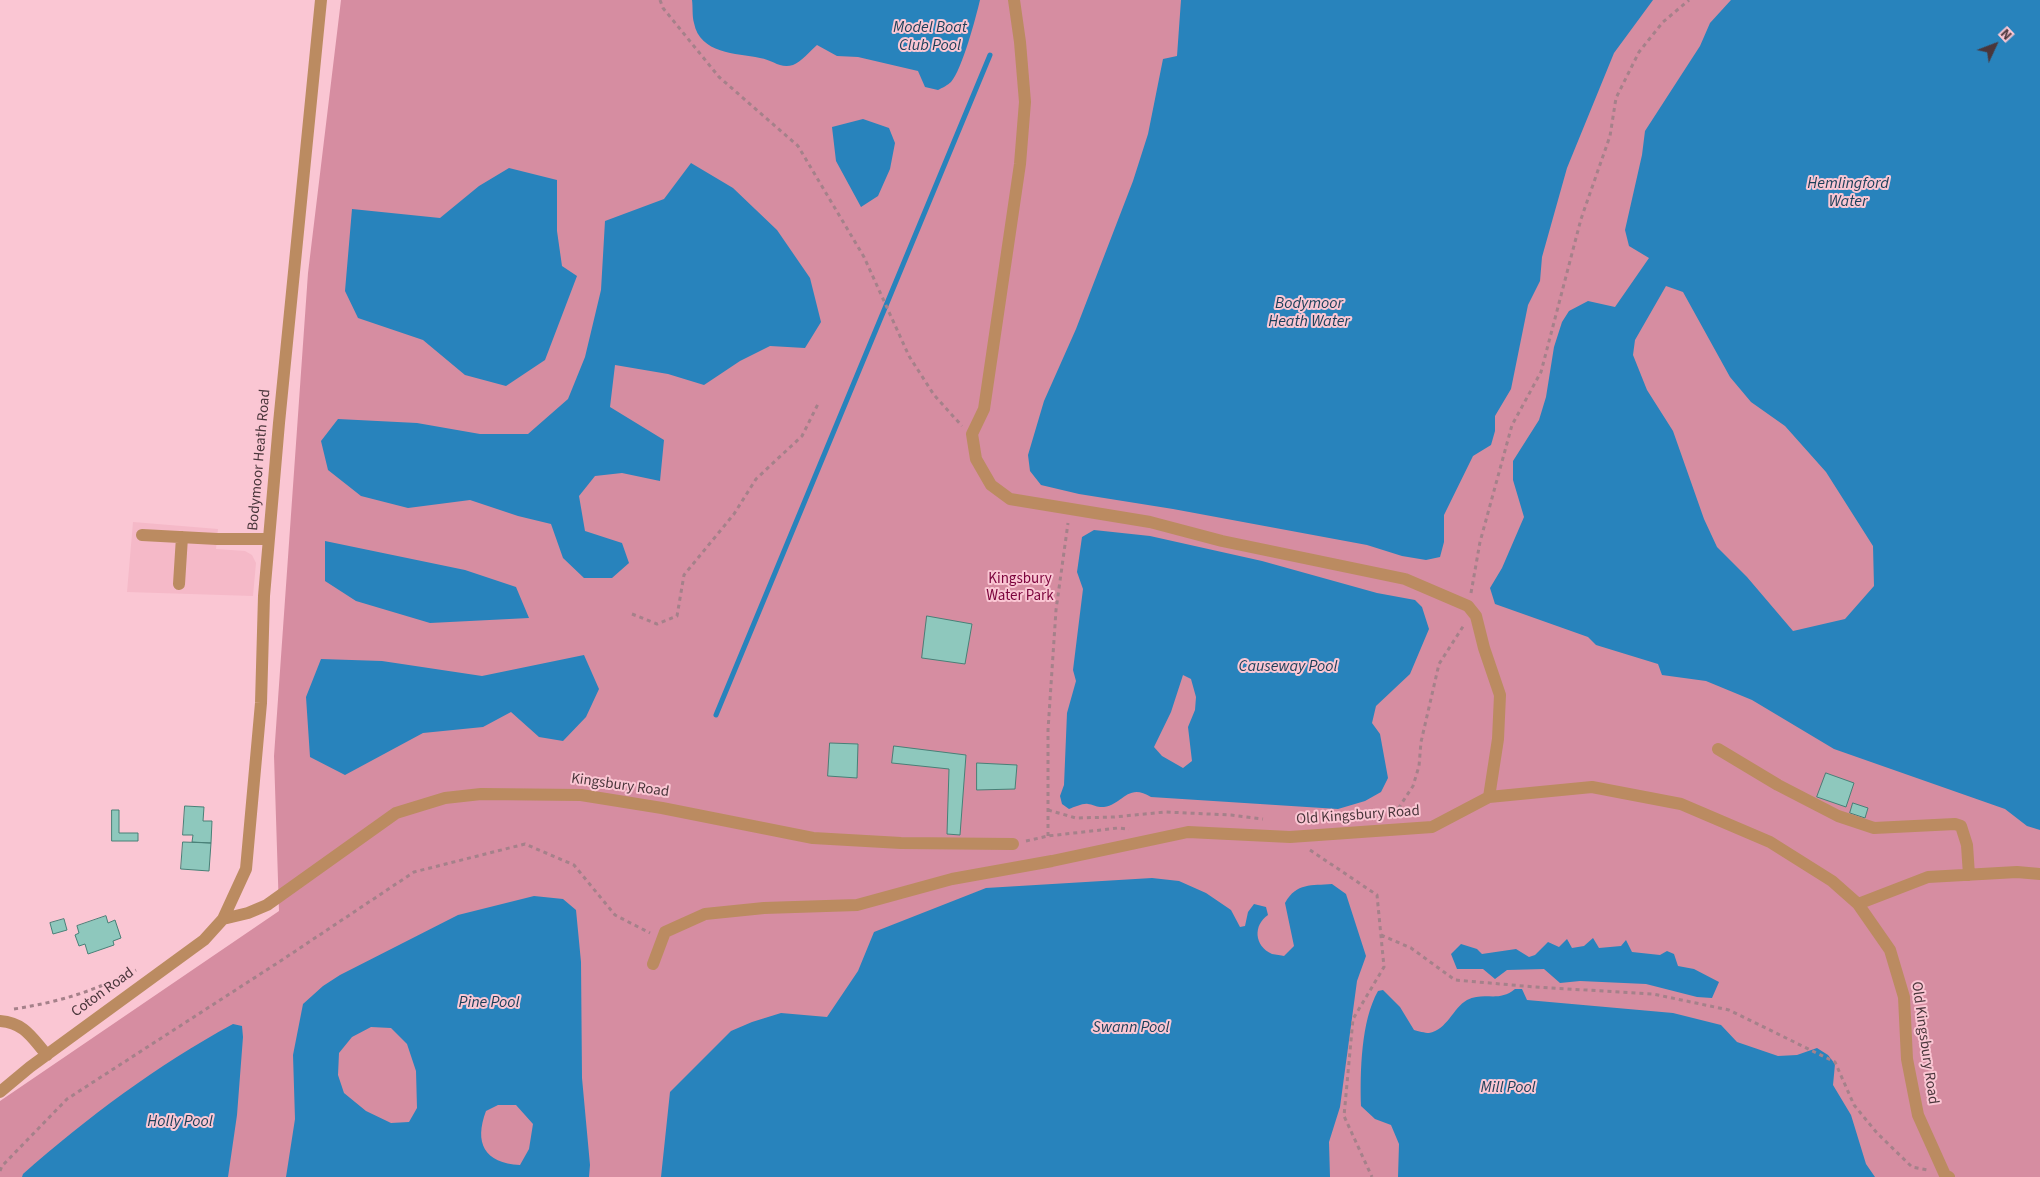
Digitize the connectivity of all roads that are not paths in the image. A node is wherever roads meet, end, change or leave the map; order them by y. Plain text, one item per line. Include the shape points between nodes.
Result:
1 (321, 0) edge
2 (1014, 0) edge
3 (142, 535) dead end
4 (182, 537) junction
5 (269, 539) junction
6 (179, 584) dead end
7 (1718, 749) dead end
8 (1489, 797) junction
9 (1013, 844) road end
10 (2040, 874) edge
11 (1969, 875) junction
12 (1858, 904) junction
13 (223, 919) junction
14 (653, 964) dead end
15 (0, 1022) edge
16 (47, 1055) junction
17 (0, 1092) edge
18 (1947, 1176) edge

1 - 5 street, Bodymoor Heath Road
2 - 8 street via 1025,102 1020,164 984,409 972,434 976,459 990,485 1010,499 1150,522 1222,541 1405,579 1468,606 1476,616 1500,694 1498,739
3 - 4 street
4 - 5 street
4 - 6 street
5 - 13 street, Bodymoor Heath Road via 261,703 246,869
7 - 11 street via 1838,816 1874,828 1961,826 1967,845
8 - 12 street, Old Kingsbury Road via 1592,787 1681,804 1770,842 1832,881
8 - 14 street, Old Kingsbury Road via 1432,827 1290,837 1188,832 952,879 857,905 764,908 705,914 665,932
9 - 13 street, Kingsbury Road via 812,838 581,795 481,794 445,798 396,813 267,905
10 - 11 street
11 - 12 street via 1928,877
12 - 18 street, Old Kingsbury Road via 1890,950 1904,997 1907,1059 1918,1115
13 - 16 street, Coton Road via 204,940
15 - 16 street via 18,1024
16 - 17 street, Coton Road

